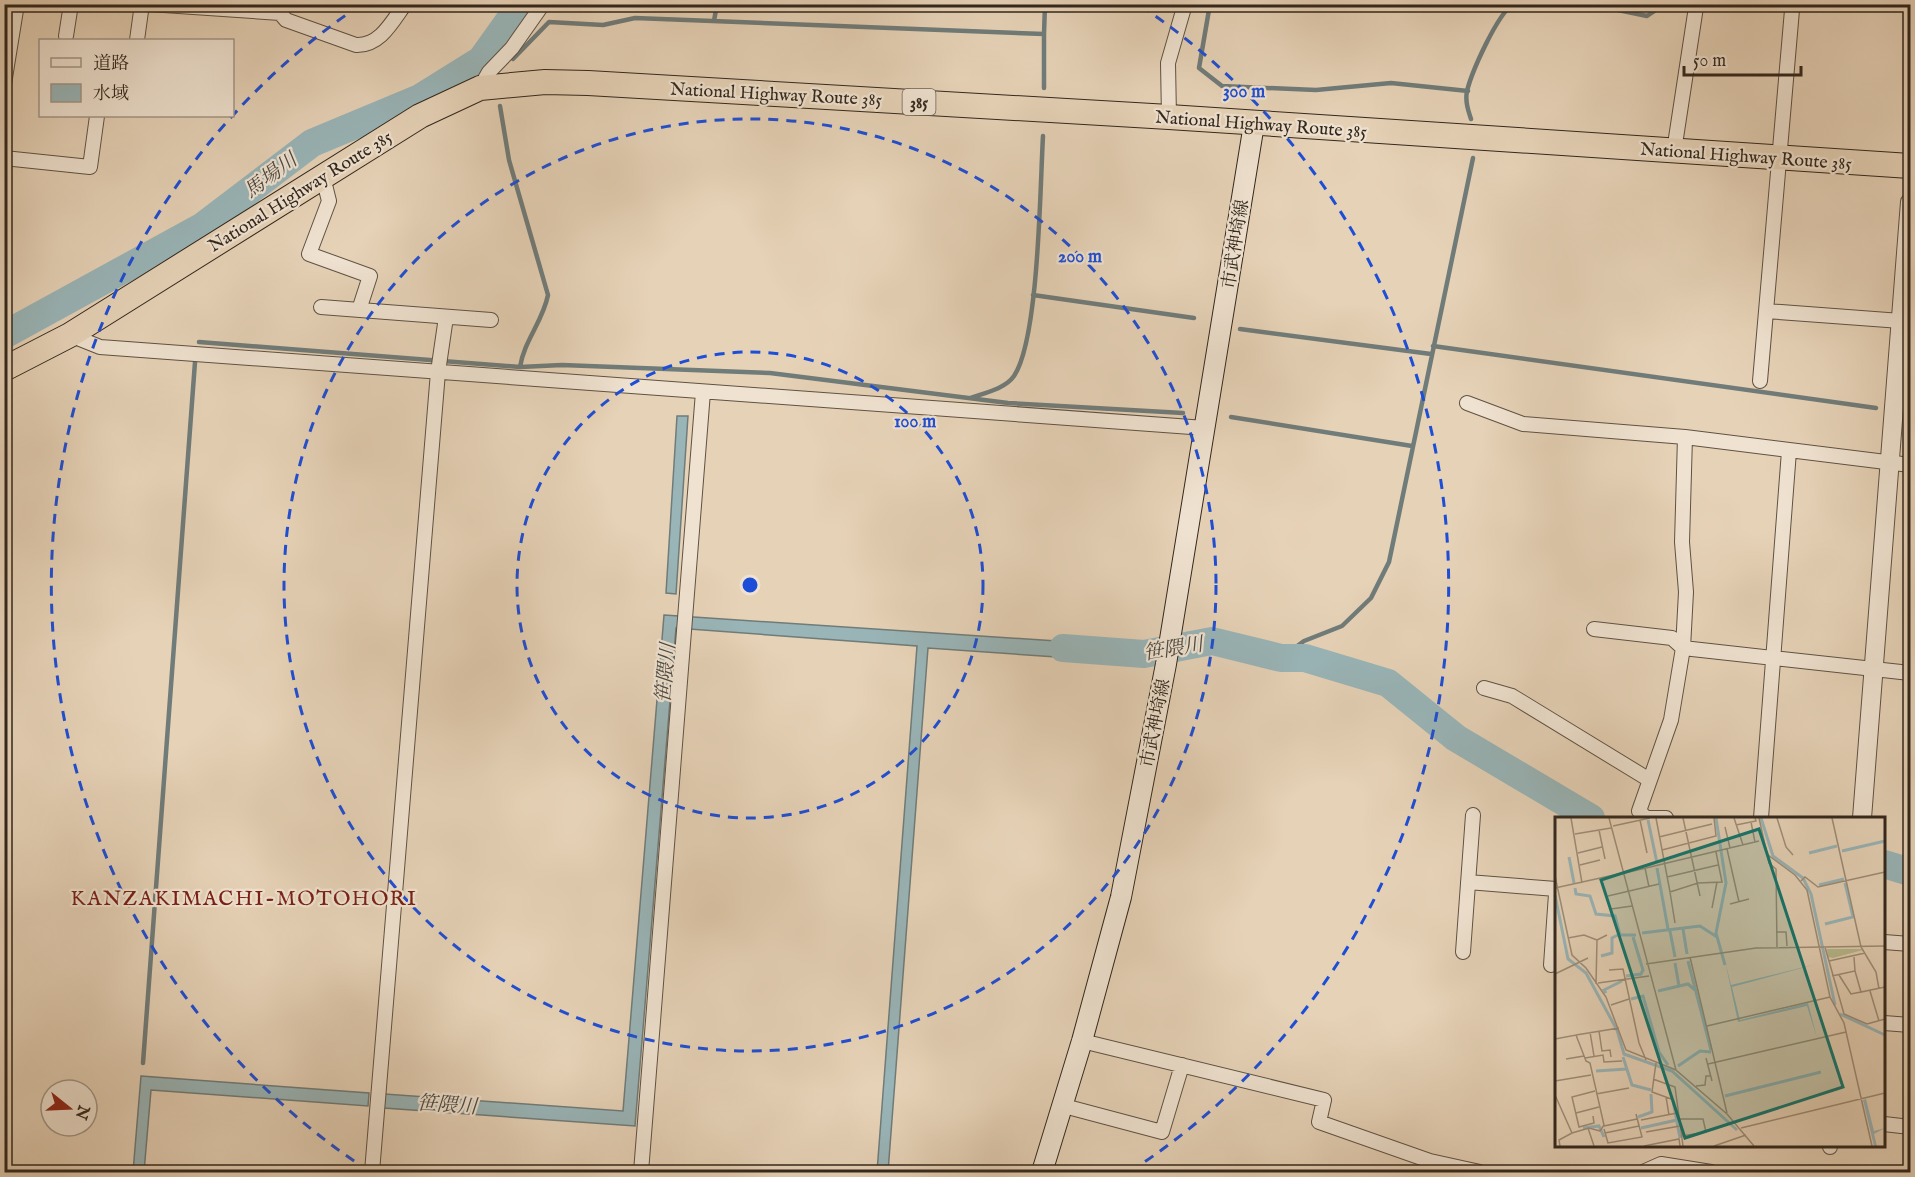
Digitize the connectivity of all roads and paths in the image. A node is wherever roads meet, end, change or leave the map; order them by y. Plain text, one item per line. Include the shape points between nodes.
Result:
1 (17, 4) edge
2 (71, 4) edge
3 (142, 4) edge
4 (148, 4) edge
5 (405, 4) edge
6 (543, 4) edge
7 (1185, 4) edge
8 (183, 7) edge
9 (1696, 7) dead end
10 (283, 9) edge
11 (1792, 10) dead end
12 (66, 36) dead end
13 (137, 39) edge
14 (4, 84) edge
15 (480, 88) junction
16 (97, 117) edge
17 (1169, 117) junction
18 (1254, 124) junction
19 (1674, 151) junction
20 (4, 158) edge
21 (1780, 158) junction
22 (1911, 166) edge
23 (323, 177) junction
24 (1911, 202) edge
25 (321, 307) dead end
26 (359, 310) junction
27 (1766, 311) junction
28 (446, 316) junction
29 (491, 320) dead end
30 (1901, 321) junction
31 (70, 335) junction
32 (4, 369) edge
33 (438, 372) junction
34 (1760, 381) dead end
35 (703, 392) junction
36 (1467, 403) dead end
37 (1205, 428) junction
38 (1685, 437) junction
39 (1788, 450) junction
40 (1890, 463) junction
41 (1911, 465) edge
42 (1594, 629) dead end
43 (1683, 648) junction
44 (1773, 657) junction
45 (1873, 668) junction
46 (1911, 673) edge
47 (1484, 688) dead end
48 (1648, 779) junction
49 (1473, 816) dead end
50 (1645, 817) edge
51 (1761, 817) edge
52 (1862, 817) edge
53 (1468, 882) junction
54 (1555, 889) edge
55 (1555, 918) edge
56 (1885, 942) edge
57 (1911, 944) edge
58 (1463, 952) dead end
59 (1551, 965) dead end
60 (1885, 1023) edge
61 (1911, 1025) edge
62 (1082, 1041) junction
63 (1182, 1065) junction
64 (1064, 1106) junction
65 (1885, 1124) edge
66 (1911, 1127) edge
67 (372, 1173) edge
68 (641, 1173) edge
69 (1042, 1173) edge
70 (1480, 1173) edge
71 (1643, 1173) edge
72 (1711, 1173) edge

1 - 14 street
2 - 12 street
3 - 13 street
4 - 8 street
5 - 10 street via 380,37 367,45 356,45 286,20
6 - 15 street
7 - 17 street via 1168,63
8 - 10 street
9 - 19 street
11 - 21 street
15 - 17 highway, National Highway Route 385 / 385 via 588,83
15 - 23 highway, National Highway Route 385 / 385 via 420,116
16 - 20 street via 90,167
17 - 18 highway, National Highway Route 385 / 385
18 - 19 highway, National Highway Route 385 / 385
18 - 37 main road, 市武神埼線
19 - 21 highway, National Highway Route 385 / 385
21 - 22 highway, National Highway Route 385 / 385
21 - 27 street
23 - 26 street via 329,201 309,254 370,276
23 - 31 highway, National Highway Route 385 / 385
24 - 30 street
25 - 26 street
26 - 28 street
27 - 30 street
27 - 34 street
28 - 29 street
28 - 33 street
30 - 40 street
31 - 32 highway, National Highway Route 385 / 385
31 - 33 street via 100,347
33 - 35 street
33 - 67 street
35 - 37 street
35 - 68 street
36 - 38 street via 1523,424
37 - 62 main road, 市武神埼線 via 1166,664 1121,897
38 - 39 street
38 - 43 street
39 - 40 street
39 - 44 street
40 - 41 street
40 - 45 street
42 - 43 street via 1672,638
43 - 44 street
43 - 48 street via 1671,720
44 - 45 street
44 - 51 street
45 - 46 street
45 - 52 street
47 - 48 street via 1512,696
48 - 50 street via 1639,811
49 - 53 street
53 - 54 street
53 - 58 street
55 - 59 street
56 - 57 street
60 - 61 street
62 - 63 street
62 - 64 main road, 市武神埼線
63 - 64 street via 1162,1132
63 - 70 street via 1324,1100 1319,1122 1430,1161
64 - 69 main road, 市武神埼線
65 - 66 street
71 - 72 street via 1661,1164

